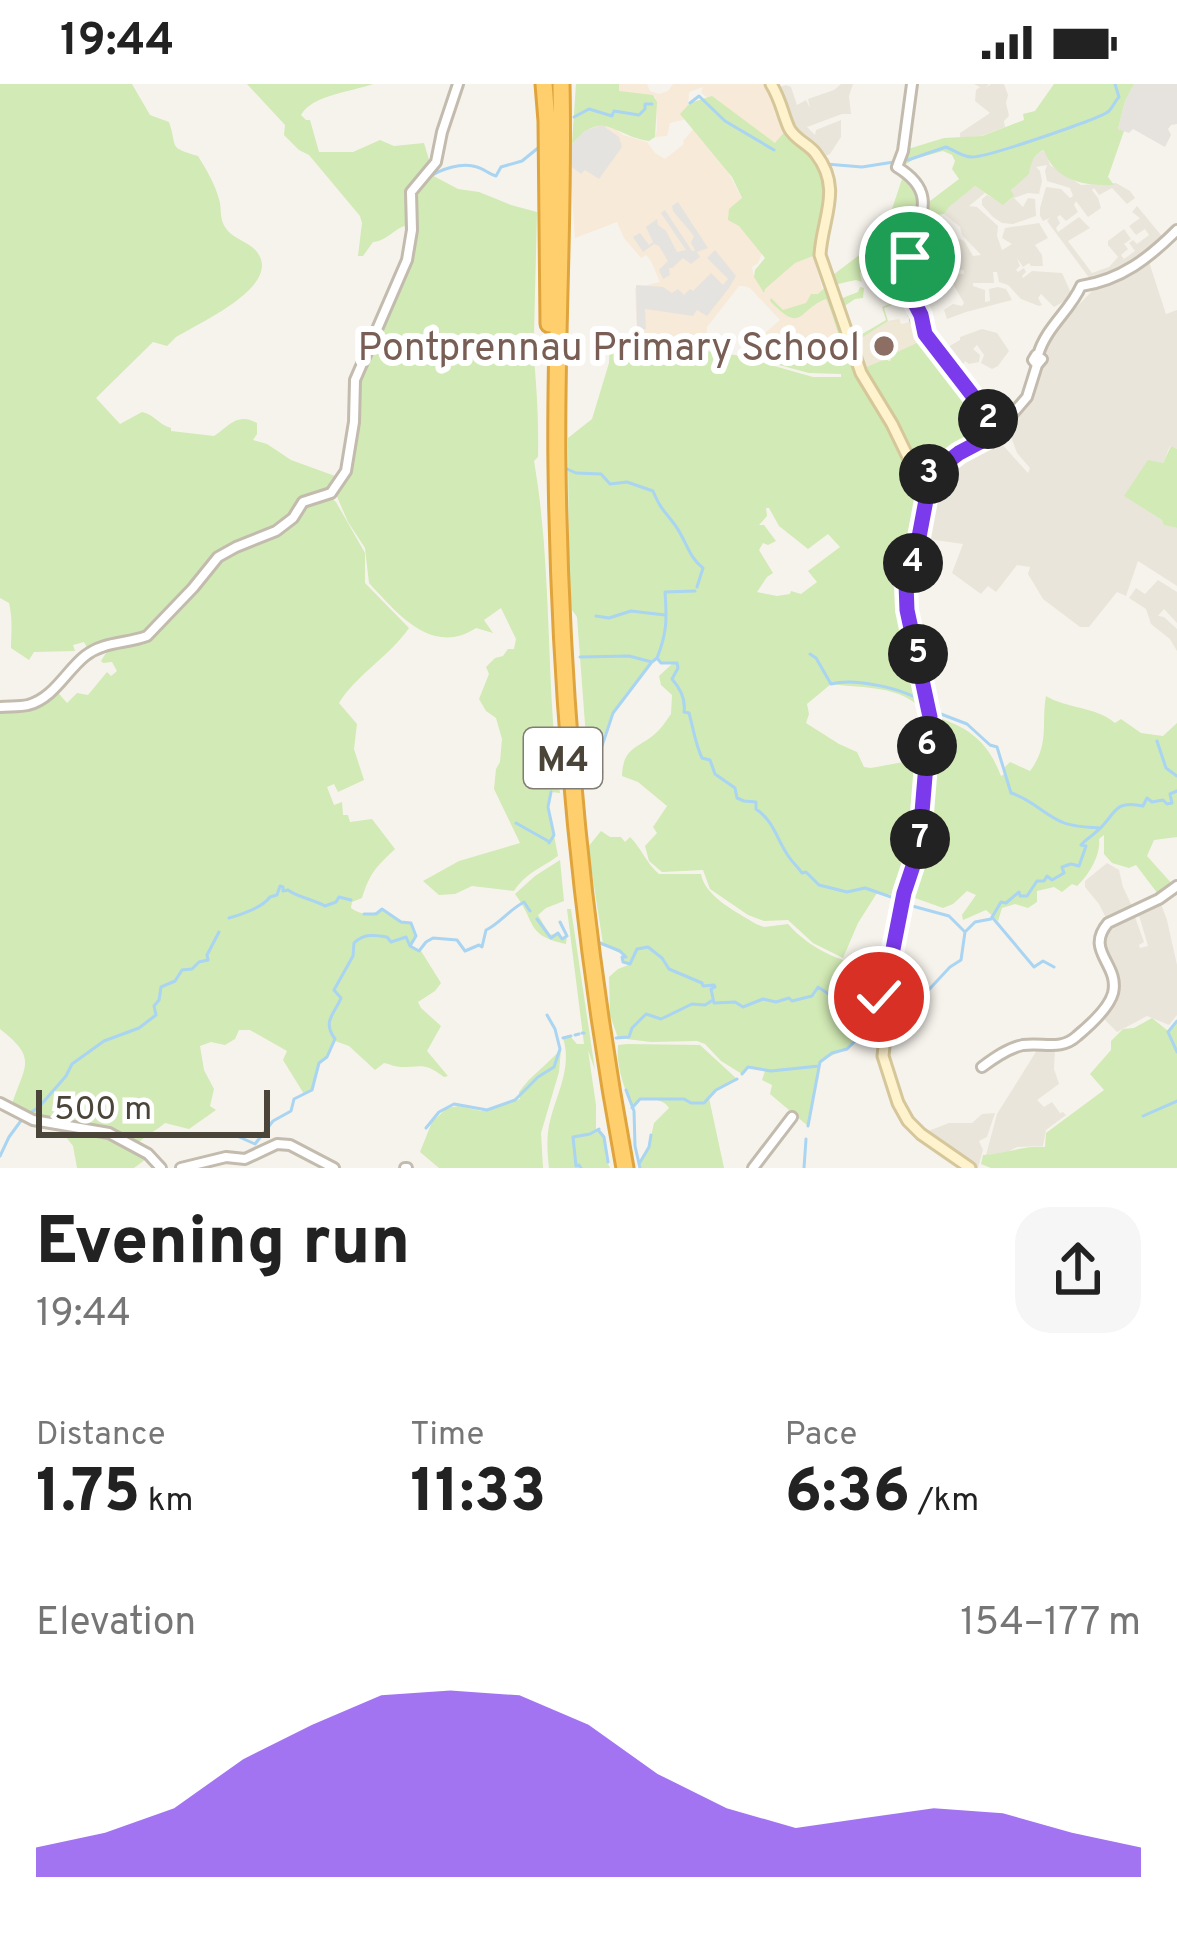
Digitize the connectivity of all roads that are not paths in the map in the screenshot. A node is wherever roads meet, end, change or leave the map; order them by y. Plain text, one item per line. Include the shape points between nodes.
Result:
1 (458, 84) edge
2 (544, 84) edge
3 (558, 84) edge
4 (572, 84) edge
5 (771, 84) edge
6 (912, 84) edge
7 (1177, 230) edge
8 (553, 345) junction
9 (996, 429) junction
10 (925, 478) junction
11 (0, 707) edge
12 (1177, 886) edge
13 (982, 1067) dead end
14 (0, 1103) edge
15 (792, 1117) dead end
16 (161, 1168) edge
17 (181, 1168) edge
18 (334, 1168) edge
19 (621, 1168) edge
20 (752, 1168) edge
21 (970, 1168) edge

1 - 11 street via 436,162 411,192 407,260 357,373 346,471 332,493 303,502 276,531 223,553 147,636 87,653 35,702
2 - 8 highway
3 - 8 highway, M4
4 - 8 highway
5 - 10 main road via 790,128 816,153 830,182 820,255 861,373
6 - 9 street via 897,167 923,200 908,278 917,315
7 - 9 street via 1124,273 1082,286 1050,328 1027,397
8 - 19 highway, M4 via 551,540 562,744 583,947
9 - 10 street
10 - 21 main road via 906,592 930,716 916,859 880,988 884,1061 904,1115
12 - 13 street via 1102,929 1113,992 1073,1040 1018,1046
14 - 16 street via 32,1120 109,1133
15 - 20 street
17 - 18 street via 245,1159 277,1144

